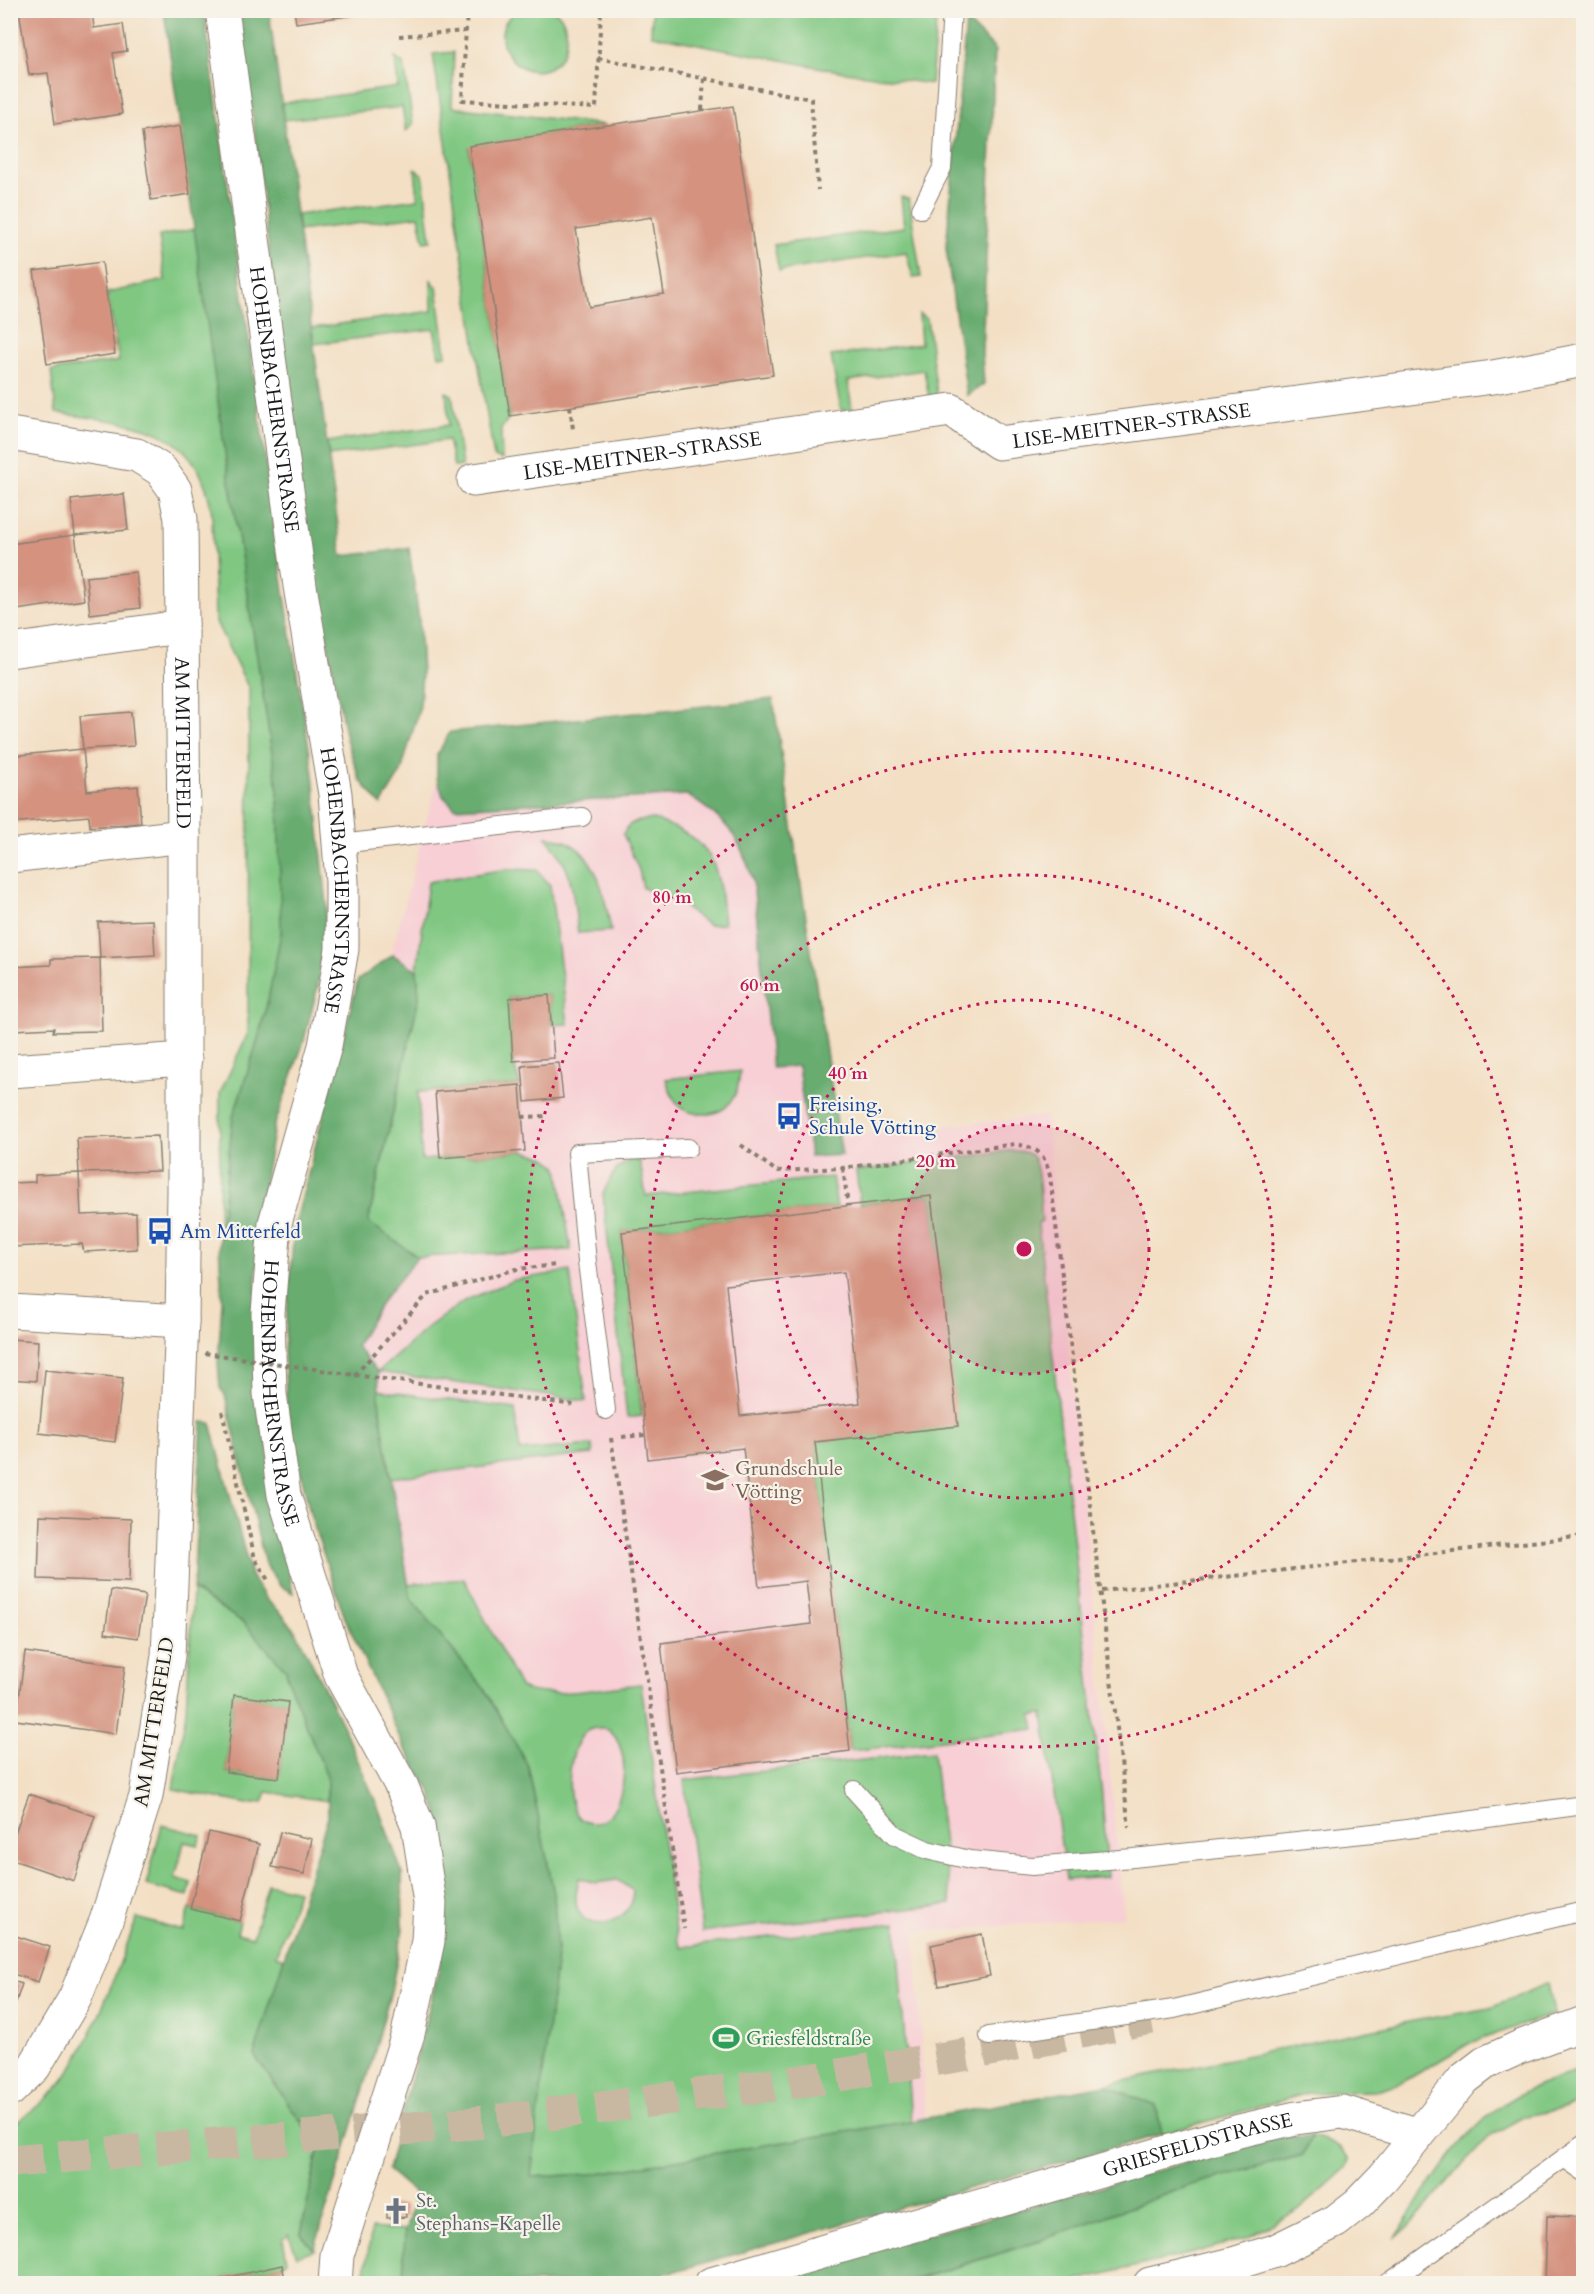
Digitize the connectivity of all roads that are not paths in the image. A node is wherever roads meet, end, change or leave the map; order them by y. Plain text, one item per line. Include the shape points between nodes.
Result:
1 (222, 10) edge
2 (952, 10) edge
3 (921, 209) dead end
4 (1584, 360) edge
5 (10, 434) edge
6 (474, 480) dead end
7 (182, 624) junction
8 (10, 651) edge
9 (582, 817) dead end
10 (184, 836) junction
11 (339, 844) junction
12 (10, 856) edge
13 (185, 1059) junction
14 (10, 1071) edge
15 (688, 1148) dead end
16 (10, 1311) edge
17 (182, 1321) junction
18 (606, 1410) road end
19 (854, 1790) dead end
20 (1584, 1805) edge
21 (1584, 1911) edge
22 (1584, 2023) edge
23 (989, 2036) dead end
24 (10, 2090) edge
25 (1416, 2134) junction
26 (1584, 2144) edge
27 (1564, 2158) junction
28 (1584, 2172) edge
29 (335, 2283) edge
30 (711, 2283) edge
31 (1150, 2283) edge
32 (1386, 2283) edge

1 - 11 street, HOHENBACHERNSTRASSE
2 - 3 lane via 942,168
4 - 6 street, LISE-MEITNER-STRASSE via 1493,377 999,443 951,410
5 - 7 street, AM MITTERFELD via 137,455 161,470 175,490 181,519
7 - 8 street
7 - 10 street, AM MITTERFELD
9 - 11 lane
10 - 12 street
10 - 13 street, AM MITTERFELD
11 - 29 street, HOHENBACHERNSTRASSE via 342,949 325,1046 275,1223 268,1313 270,1394 284,1495 341,1676 402,1786 418,1826 430,1903 428,1941 408,2034 337,2255
13 - 14 street
13 - 17 street, AM MITTERFELD
15 - 18 lane via 577,1153
16 - 17 street
17 - 24 street, AM MITTERFELD via 168,1656 146,1796 106,1921 75,1998 34,2067
19 - 20 lane via 894,1834 927,1850 970,1860 1032,1866 1392,1831
21 - 23 lane via 1174,2008
22 - 25 street via 1485,2063 1464,2079
25 - 30 street, GRIESFELDSTRASSE via 1343,2112 1296,2118
25 - 31 street via 1384,2177 1359,2204 1336,2221 1275,2251
26 - 27 lane
27 - 28 lane
27 - 32 lane

